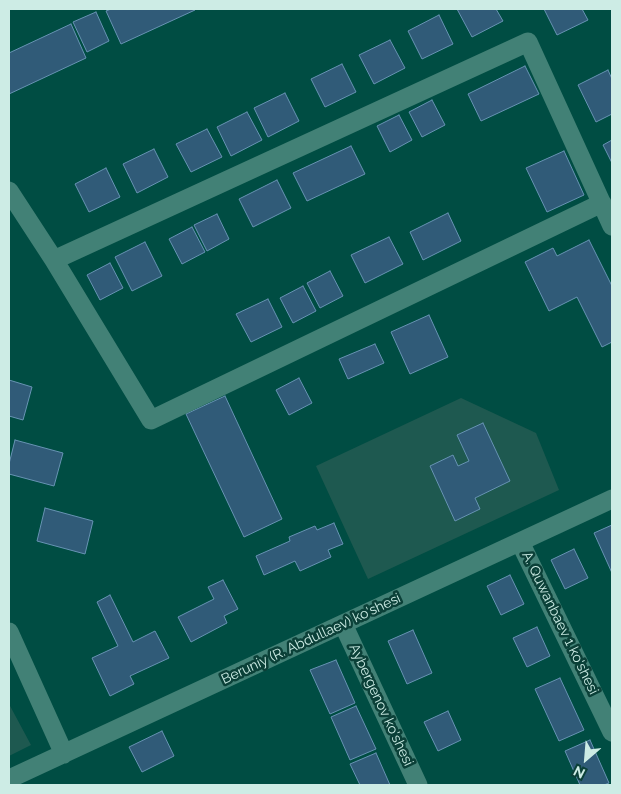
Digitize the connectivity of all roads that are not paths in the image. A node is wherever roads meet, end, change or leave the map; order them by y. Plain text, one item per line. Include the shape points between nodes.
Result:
1 (9, 191) edge
2 (602, 203) junction
3 (612, 226) edge
4 (54, 260) junction
5 (612, 499) edge
6 (520, 542) junction
7 (343, 624) junction
8 (9, 632) edge
9 (612, 732) edge
10 (64, 754) junction
11 (9, 779) edge
12 (418, 785) edge

1 - 4 street
2 - 3 street
2 - 4 street via 151,420
2 - 4 street via 528,42
5 - 6 street, Beruniy (R. Abdullaev) ko'shesi
6 - 7 street, Beruniy (R. Abdullaev) ko'shesi
6 - 9 street, A. Quwanbaev 1 ko'shesi
7 - 10 street, Beruniy (R. Abdullaev) ko'shesi
7 - 12 street, Aybergenov ko'shesi
8 - 10 street
10 - 11 street, Beruniy (R. Abdullaev) ko'shesi

